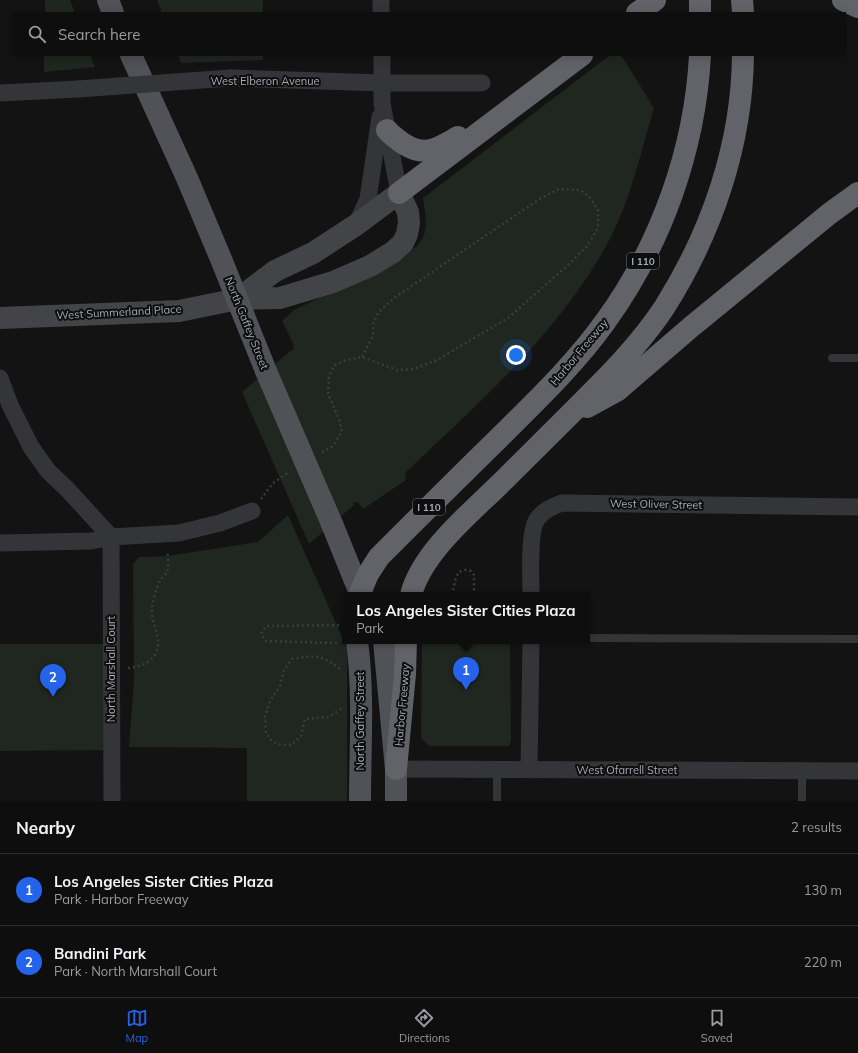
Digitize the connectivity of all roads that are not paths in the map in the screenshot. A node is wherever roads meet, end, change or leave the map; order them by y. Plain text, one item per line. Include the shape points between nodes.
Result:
1 (108, 0) edge
2 (381, 0) edge
3 (742, 0) edge
4 (843, 0) edge
5 (858, 7) edge
6 (113, 12) edge
7 (381, 12) edge
8 (742, 12) edge
9 (131, 56) edge
10 (382, 56) edge
11 (581, 56) edge
12 (700, 56) edge
13 (743, 56) edge
14 (382, 83) junction
15 (482, 83) dead end
16 (0, 93) edge
17 (382, 103) junction
18 (518, 103) junction
19 (387, 130) junction
20 (399, 193) junction
21 (858, 193) edge
22 (356, 225) junction
23 (238, 299) junction
24 (0, 318) edge
25 (832, 358) dead end
26 (858, 358) edge
27 (0, 378) edge
28 (565, 419) junction
29 (858, 507) edge
30 (252, 511) road end
31 (111, 537) junction
32 (0, 543) edge
33 (360, 592) edge
34 (362, 592) edge
35 (412, 592) edge
36 (531, 592) edge
37 (590, 638) edge
38 (858, 639) edge
39 (350, 644) edge
40 (384, 644) edge
41 (406, 644) edge
42 (530, 644) edge
43 (396, 769) junction
44 (498, 770) junction
45 (529, 770) junction
46 (802, 771) junction
47 (858, 771) edge
48 (112, 801) edge
49 (360, 801) edge
50 (396, 801) edge
51 (497, 801) edge
52 (802, 801) edge

1 - 6 main road
2 - 7 street
3 - 8 highway
4 - 5 highway
9 - 23 main road, North Gaffey Street
10 - 14 street
11 - 18 highway
12 - 34 highway, Harbor Freeway / I 110 via 691,125 676,182 654,238 627,289 594,336 556,380 379,557 368,574
13 - 28 highway via 740,101 733,141 712,215 697,250 664,309 652,325 626,357
14 - 15 street, West Elberon Avenue
14 - 16 street, West Elberon Avenue, bridge via 230,78
14 - 17 street
17 - 19 street
17 - 22 street via 368,199
18 - 19 highway via 438,148 425,152 412,149 394,138
18 - 20 highway
19 - 20 street
20 - 22 main road, West Summerland Place
20 - 23 main road, West Summerland Place via 408,212 409,223 403,243 394,252 333,282 280,298
21 - 28 highway via 691,327 618,390
22 - 23 main road, West Summerland Place via 313,253 275,271
23 - 24 main road, West Summerland Place via 179,311
23 - 33 main road, North Gaffey Street, bridge
25 - 26 lane
27 - 31 street via 31,447 48,471
28 - 35 highway via 431,555 419,574
29 - 36 street, West Oliver Street via 562,503 548,508 537,518 532,531
30 - 31 street via 220,523 179,533
31 - 32 street via 91,541
31 - 48 street, North Marshall Court
37 - 38 lane
39 - 49 main road, North Gaffey Street via 361,690
40 - 43 main road
41 - 43 highway, Harbor Freeway via 406,674
42 - 45 street
43 - 44 street, West Ofarrell Street
43 - 50 main road
44 - 45 street, West Ofarrell Street
44 - 51 lane
45 - 46 street, West Ofarrell Street
46 - 47 street, West Ofarrell Street
46 - 52 lane

